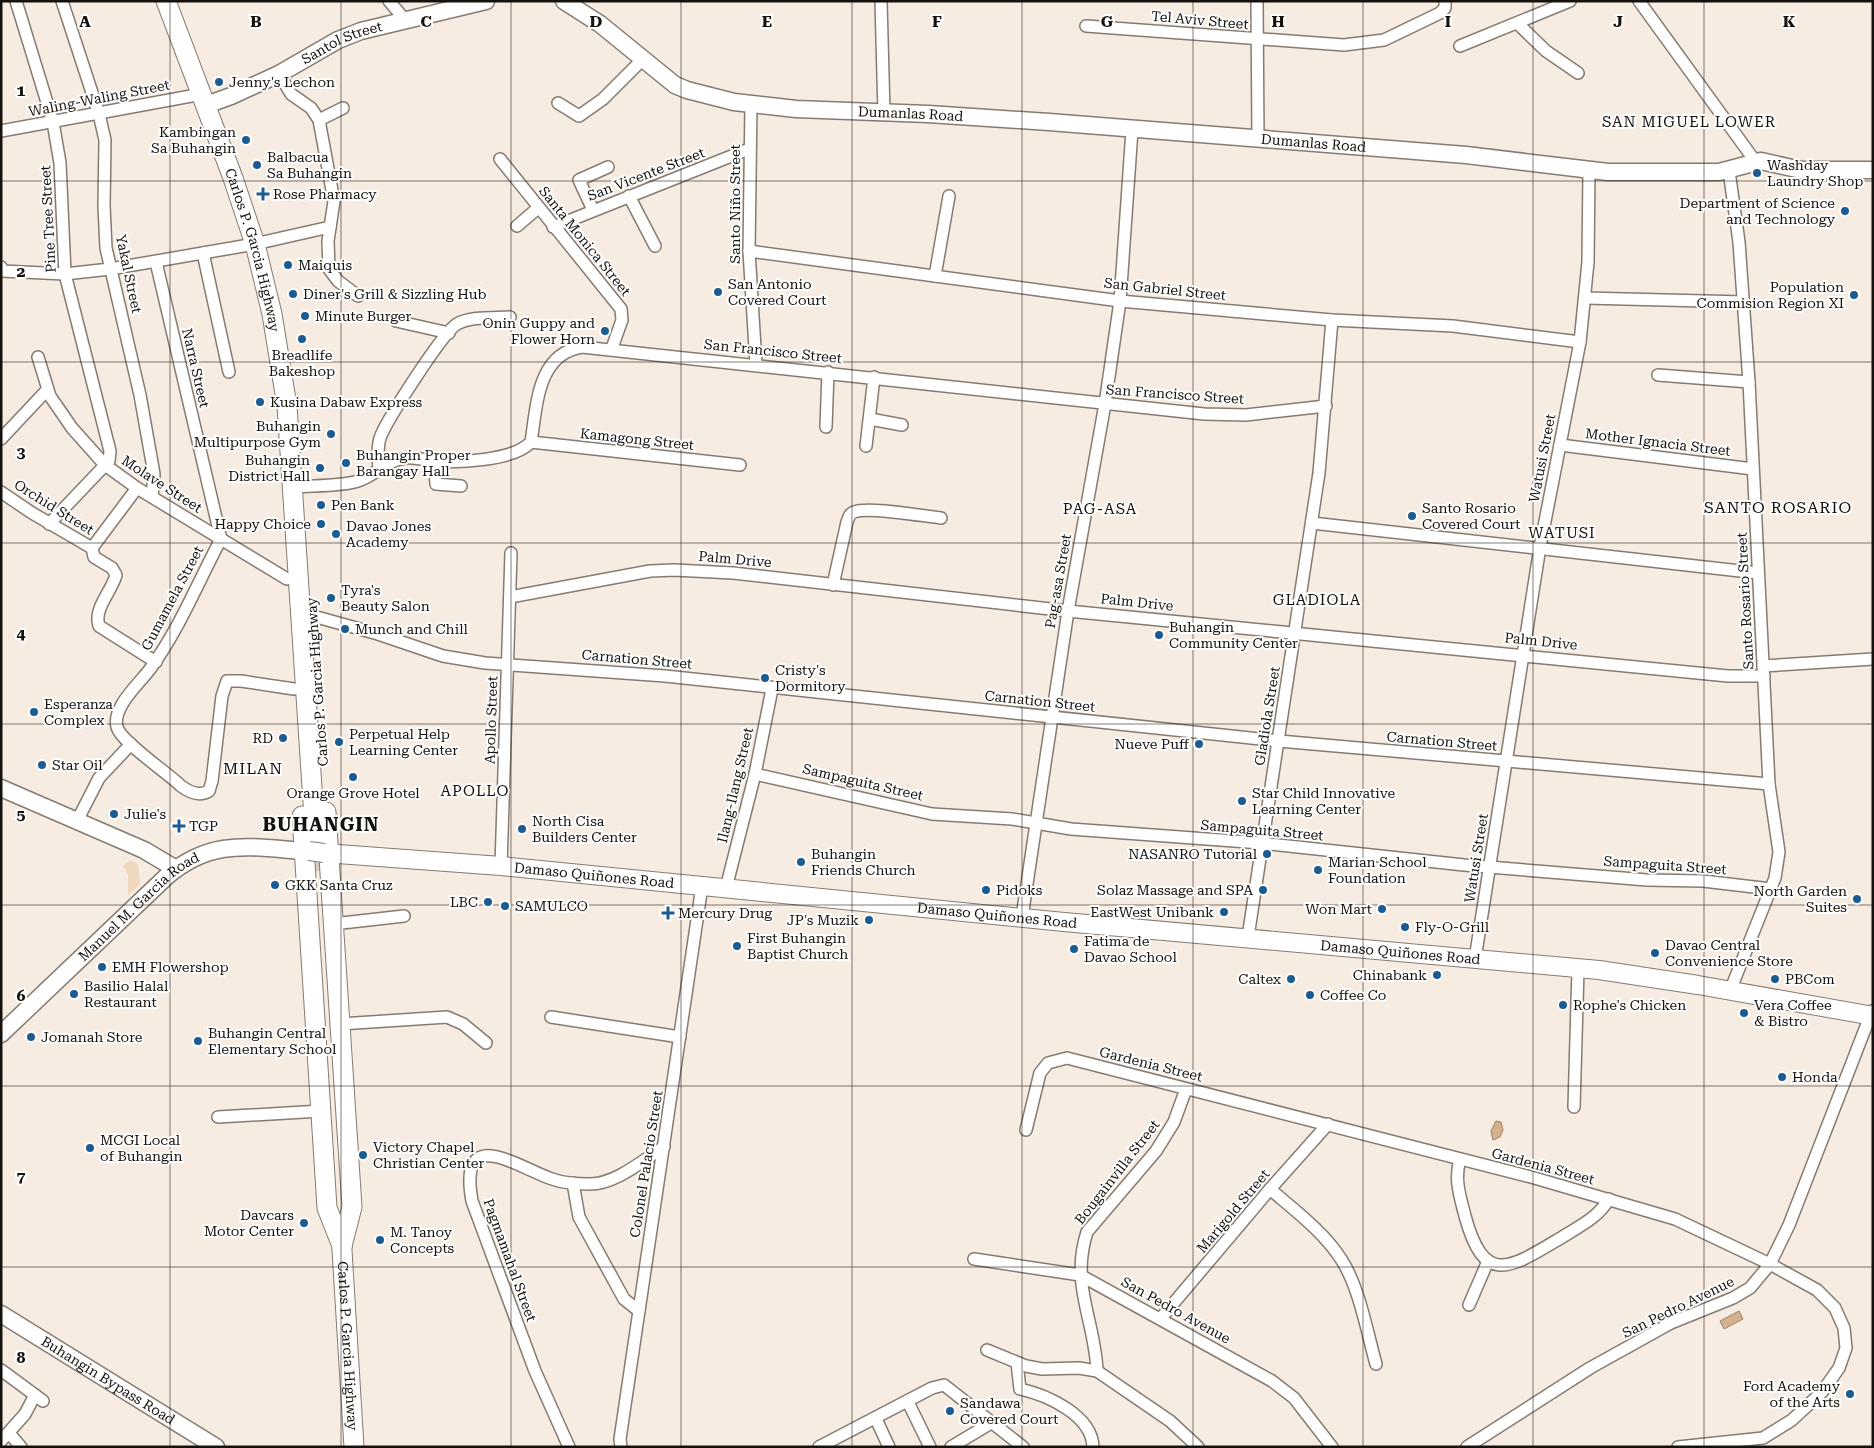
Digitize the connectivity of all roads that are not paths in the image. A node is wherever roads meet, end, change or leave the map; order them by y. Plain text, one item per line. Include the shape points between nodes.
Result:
1 (16, 1) edge
2 (62, 1) edge
3 (166, 1) edge
4 (389, 1) edge
5 (880, 1) edge
6 (1257, 1) edge
7 (1445, 1) edge
8 (1570, 1) edge
9 (1639, 1) edge
10 (478, 2) edge
11 (569, 2) edge
12 (406, 21) junction
13 (1517, 23) junction
14 (1086, 26) dead end
15 (1259, 40) junction
16 (1460, 46) dead end
17 (643, 59) junction
18 (1578, 73) dead end
19 (279, 74) junction
20 (204, 99) junction
21 (558, 103) dead end
22 (751, 104) junction
23 (343, 108) dead end
24 (884, 113) junction
25 (99, 114) junction
26 (319, 120) junction
27 (53, 122) junction
28 (1132, 130) junction
29 (1, 131) edge
30 (1258, 140) junction
31 (749, 149) junction
32 (500, 159) dead end
33 (1755, 161) junction
34 (608, 167) dead end
35 (1589, 170) junction
36 (1873, 170) edge
37 (1729, 171) junction
38 (629, 196) junction
39 (949, 196) dead end
40 (538, 208) junction
41 (593, 210) junction
42 (330, 226) junction
43 (517, 226) dead end
44 (553, 226) junction
45 (254, 244) junction
46 (655, 246) dead end
47 (749, 251) junction
48 (203, 253) junction
49 (156, 262) junction
50 (1, 267) edge
51 (110, 270) junction
52 (65, 274) junction
53 (935, 276) junction
54 (358, 296) dead end
55 (1585, 298) junction
56 (1120, 301) junction
57 (1744, 302) junction
58 (510, 317) dead end
59 (1332, 320) junction
60 (396, 321) dead end
61 (449, 333) junction
62 (1580, 342) junction
63 (612, 348) junction
64 (38, 357) dead end
65 (756, 364) junction
66 (229, 372) dead end
67 (828, 372) junction
68 (1658, 375) dead end
69 (874, 377) junction
70 (1749, 382) junction
71 (47, 390) junction
72 (1105, 404) junction
73 (1326, 406) junction
74 (870, 419) junction
75 (902, 425) dead end
76 (826, 427) dead end
77 (1, 438) edge
78 (531, 442) junction
79 (1560, 445) junction
80 (866, 446) dead end
81 (434, 461) junction
82 (105, 464) junction
83 (740, 465) dead end
84 (379, 469) junction
85 (1752, 469) junction
86 (461, 486) dead end
87 (293, 487) junction
88 (137, 488) junction
89 (1, 492) edge
90 (152, 497) junction
91 (294, 509) junction
92 (941, 518) dead end
93 (1312, 523) junction
94 (49, 524) junction
95 (221, 539) junction
96 (1540, 547) junction
97 (92, 548) junction
98 (511, 553) dead end
99 (1758, 573) junction
100 (287, 579) junction
101 (833, 585) junction
102 (510, 597) junction
103 (1068, 611) junction
104 (313, 616) junction
105 (1295, 633) junction
106 (1524, 654) junction
107 (1873, 659) edge
108 (156, 662) junction
109 (508, 665) junction
110 (1764, 671) junction
111 (772, 689) junction
112 (294, 690) junction
113 (1052, 718) junction
114 (1279, 741) junction
115 (131, 744) junction
116 (1506, 762) junction
117 (755, 774) junction
118 (1769, 784) junction
119 (1, 788) edge
120 (77, 821) junction
121 (1036, 823) junction
122 (315, 833) tunnel mouth
123 (1261, 843) junction
124 (317, 852) junction
125 (501, 866) junction
126 (1489, 867) junction
127 (176, 869) junction
128 (318, 871) tunnel mouth
129 (702, 886) junction
130 (726, 888) junction
131 (1771, 890) junction
132 (404, 916) dead end
133 (1022, 917) junction
134 (333, 924) junction
135 (1248, 938) junction
136 (1475, 959) junction
137 (1578, 968) junction
138 (1730, 991) junction
139 (1872, 1014) edge
140 (551, 1017) dead end
141 (340, 1024) junction
142 (1, 1034) edge
143 (680, 1037) junction
144 (486, 1043) dead end
145 (1186, 1089) junction
146 (1574, 1107) dead end
147 (321, 1111) junction
148 (218, 1117) dead end
149 (1328, 1124) junction
150 (1026, 1130) dead end
151 (664, 1147) junction
152 (1460, 1159) junction
153 (572, 1183) junction
154 (1270, 1188) junction
155 (1610, 1199) junction
156 (342, 1246) junction
157 (974, 1259) dead end
158 (1488, 1261) junction
159 (1770, 1264) junction
160 (1080, 1275) junction
161 (1469, 1305) dead end
162 (639, 1311) junction
163 (1, 1314) edge
164 (1161, 1318) junction
165 (987, 1350) dead end
166 (1017, 1363) junction
167 (1376, 1364) dead end
168 (1, 1370) edge
169 (1097, 1371) junction
170 (908, 1402) junction
171 (876, 1419) junction
172 (992, 1423) junction
173 (5, 1437) edge
174 (832, 1444) edge
175 (1686, 1446) edge
176 (21, 1447) edge
177 (216, 1447) edge
178 (354, 1447) edge
179 (569, 1447) edge
180 (621, 1447) edge
181 (819, 1447) edge
182 (889, 1447) edge
183 (930, 1447) edge
184 (951, 1447) edge
185 (1024, 1447) edge
186 (1093, 1447) edge
187 (1198, 1447) edge
188 (1332, 1447) edge
189 (1467, 1447) edge

1 - 27 street, Pine Tree Street
2 - 25 street, Yakal Street
3 - 20 highway, Carlos P. Garcia Highway
4 - 12 street
5 - 24 street
6 - 15 street
7 - 15 street, Tel Aviv Street via 1445,8 1440,13 1372,43 1344,45
8 - 13 street
9 - 33 street
10 - 12 main road, Santol Street
11 - 17 main road
12 - 19 main road, Santol Street via 361,30
13 - 16 street
13 - 18 street via 1546,51
14 - 15 street, Tel Aviv Street
15 - 30 street
17 - 21 street via 603,99 579,116
17 - 22 main road via 665,79 687,90
19 - 20 main road, Santol Street via 231,96
19 - 26 street via 291,94 311,108
20 - 25 street, Waling-Waling Street
20 - 45 highway, Carlos P. Garcia Highway
22 - 24 main road, Dumanlas Road via 796,110
22 - 31 street, Santo Niño Street
23 - 26 street
24 - 28 main road, Dumanlas Road
25 - 27 street, Waling-Waling Street
25 - 51 street, Yakal Street via 105,148 104,227
26 - 42 street via 334,201
27 - 29 street, Waling-Waling Street
27 - 52 street, Pine Tree Street via 60,164
28 - 30 main road, Dumanlas Road
28 - 56 street, Pag-asa Street
30 - 35 main road, Dumanlas Road via 1466,155
31 - 38 street, San Vicente Street
31 - 47 street, Santo Niño Street
32 - 40 street, Santa Monica Street
33 - 36 main road via 1801,170
33 - 37 main road, Dumanlas Road
34 - 41 street via 579,180
35 - 37 main road, Dumanlas Road via 1627,174
35 - 55 street, Watusi Street
37 - 57 street, Santo Rosario Street
38 - 41 street, San Vicente Street
38 - 46 street
39 - 53 street
40 - 43 street
40 - 44 street, Santa Monica Street
41 - 44 street, San Vicente Street
42 - 45 street
42 - 54 street via 329,269 338,282
44 - 63 street, Santa Monica Street via 621,309 622,320
45 - 48 street
45 - 87 highway, Carlos P. Garcia Highway via 272,314 287,406
47 - 53 street, San Gabriel Street
47 - 65 street, Santo Niño Street
48 - 49 street
48 - 66 street
49 - 51 street
49 - 95 street, Narra Street
50 - 52 street via 2,270
51 - 52 street
51 - 90 street, Yakal Street via 142,405 154,474
52 - 82 street, Pine Tree Street via 109,444 110,456
53 - 56 street, San Gabriel Street
55 - 57 street
55 - 62 street, Watusi Street
56 - 59 street, San Gabriel Street
56 - 72 street, Pag-asa Street
57 - 70 street, Santo Rosario Street
58 - 61 street via 469,320 457,324
59 - 62 street, San Gabriel Street via 1453,326
59 - 73 street, Gladiola Street
60 - 61 street
61 - 84 street via 384,430 378,451
62 - 79 street, Watusi Street
63 - 65 street, San Francisco Street
63 - 78 street, San Francisco Street via 573,348 553,361 542,382
64 - 71 street, Molave Street
65 - 67 street, San Francisco Street
67 - 69 street, San Francisco Street
67 - 76 street
68 - 70 street
69 - 72 street, San Francisco Street
69 - 74 street
70 - 85 street, Santo Rosario Street
71 - 77 street
71 - 82 street, Molave Street via 72,428
72 - 73 street, San Francisco Street via 1226,415
72 - 103 street, Pag-asa Street
73 - 93 street, Gladiola Street
74 - 75 street
74 - 80 street
78 - 81 street via 518,453 503,456
78 - 83 street, Kamagong Street
79 - 85 street, Mother Ignacia Street
79 - 96 street, Watusi Street
81 - 84 street via 406,458
81 - 86 street via 436,484
82 - 88 street, Molave Street
82 - 94 street
84 - 87 street via 351,483
85 - 99 street, Santo Rosario Street
87 - 91 highway, Carlos P. Garcia Highway
88 - 90 street, Molave Street
88 - 97 street
89 - 94 street, Orchid Street
90 - 95 street, Molave Street
91 - 100 highway, Carlos P. Garcia Highway via 286,554
91 - 104 highway, Carlos P. Garcia Highway via 308,552
91 - 122 highway, Carlos P. Garcia Highway
92 - 101 street via 874,510 850,514
93 - 96 street
93 - 105 street, Gladiola Street
94 - 97 street, Orchid Street
95 - 100 street, Molave Street
95 - 108 street, Gumamela Street
96 - 99 street
96 - 106 street, Watusi Street
97 - 108 street, Orchid Street via 94,557 112,568 116,575 100,610 97,620 100,626
98 - 102 street, Apollo Street
99 - 110 street, Santo Rosario Street
100 - 112 highway, Carlos P. Garcia Highway
101 - 102 street, Palm Drive via 733,573 674,570 631,574
101 - 103 street, Palm Drive
102 - 109 street, Apollo Street
103 - 105 street, Palm Drive
103 - 113 street, Pag-asa Street
104 - 109 street, Carnation Street via 387,636 443,656
104 - 124 highway, Carlos P. Garcia Highway
105 - 106 street, Palm Drive
105 - 114 street, Gladiola Street
106 - 110 street, Palm Drive via 1728,676
106 - 116 street, Watusi Street
107 - 110 street, Palm Drive
108 - 115 street, Gumamela Street via 124,702 116,718 119,732
109 - 111 street, Carnation Street via 628,673
109 - 125 street, Apollo Street
110 - 118 street, Santo Rosario Street
111 - 113 street, Carnation Street
111 - 117 street, Ilang-Ilang Street
112 - 115 street, Gumamela Street via 227,681 222,696 212,781 205,793 186,790
112 - 124 highway, Carlos P. Garcia Highway
113 - 114 street, Carnation Street
113 - 121 street, Pag-asa Street
114 - 116 street, Carnation Street
114 - 123 street, Gladiola Street
115 - 120 street via 99,778
116 - 118 street, Carnation Street
116 - 126 street, Watusi Street
117 - 121 street, Sampaguita Street via 915,811
117 - 130 street, Ilang-Ilang Street
118 - 131 street, Santo Rosario Street via 1779,852 1778,869
119 - 120 main road
120 - 127 main road via 144,850
121 - 123 street, Sampaguita Street via 1158,837
121 - 133 street, Pag-asa Street
123 - 126 street, Sampaguita Street
123 - 135 street, Gladiola Street
124 - 125 main road, Damaso Quiñones Road
124 - 127 main road, Manuel M. Garcia Road via 254,847 222,849 199,854
124 - 134 highway, Carlos P. Garcia Highway
124 - 147 highway, Carlos P. Garcia Highway
125 - 129 main road, Damaso Quiñones Road
126 - 131 street, Sampaguita Street via 1647,880 1703,881
126 - 136 street, Watusi Street
127 - 142 main road, Manuel M. Garcia Road
128 - 156 highway, Carlos P. Garcia Highway
129 - 130 main road, Damaso Quiñones Road
129 - 143 street, Colonel Palacio Street
130 - 133 main road, Damaso Quiñones Road
131 - 138 street, Santo Rosario Street
132 - 134 street
133 - 135 main road, Damaso Quiñones Road
134 - 141 highway, Carlos P. Garcia Highway
135 - 136 main road, Damaso Quiñones Road
136 - 137 main road, Damaso Quiñones Road
137 - 138 main road, Damaso Quiñones Road
137 - 146 street
138 - 139 main road, Damaso Quiñones Road
139 - 159 street, San Pedro Avenue via 1789,1225
140 - 143 street
141 - 144 street via 447,1017 463,1024
141 - 156 highway, Carlos P. Garcia Highway via 352,1207
143 - 151 street, Colonel Palacio Street
145 - 149 street, Gardenia Street
145 - 150 street, Gardenia Street via 1067,1058 1048,1064 1040,1074
145 - 160 street, Bougainvilla Street via 1174,1122 1156,1151 1087,1232
147 - 148 street
147 - 156 highway, Carlos P. Garcia Highway via 327,1208
149 - 152 street, Gardenia Street
149 - 154 street, Marigold Street
151 - 153 street, Pagmamahal Street via 604,1182
151 - 162 street, Colonel Palacio Street
152 - 155 street, Gardenia Street
152 - 158 street via 1457,1182 1471,1237 1477,1250
153 - 162 street via 579,1217 624,1299
153 - 179 street, Pagmamahal Street via 553,1179 494,1155 479,1159 471,1172 470,1183 472,1201 514,1315
154 - 164 street, Marigold Street
154 - 167 street via 1321,1235 1341,1259 1356,1294
155 - 158 street via 1597,1215 1518,1263 1503,1266
155 - 159 street, Gardenia Street via 1675,1219
156 - 178 highway, Carlos P. Garcia Highway
157 - 160 street, San Pedro Avenue
158 - 161 street
159 - 175 street, Gardenia Street via 1817,1290 1835,1308 1844,1328 1846,1348 1839,1368 1822,1392 1792,1420 1762,1438
159 - 189 street, San Pedro Avenue via 1750,1288 1671,1323 1590,1368
160 - 164 street, San Pedro Avenue
160 - 169 street, Bougainvilla Street
162 - 180 street, Colonel Palacio Street
163 - 177 main road, Buhangin Bypass Road
164 - 188 street, San Pedro Avenue via 1272,1381 1294,1398
165 - 166 street
166 - 169 street via 1042,1369
166 - 186 street via 1020,1389 1033,1392 1071,1412 1091,1434
168 - 173 street via 39,1398
169 - 187 street via 1170,1421
170 - 171 street
170 - 172 street via 944,1385
170 - 183 street
171 - 174 street
171 - 182 street
172 - 184 street
172 - 185 street
173 - 176 street
174 - 181 street

